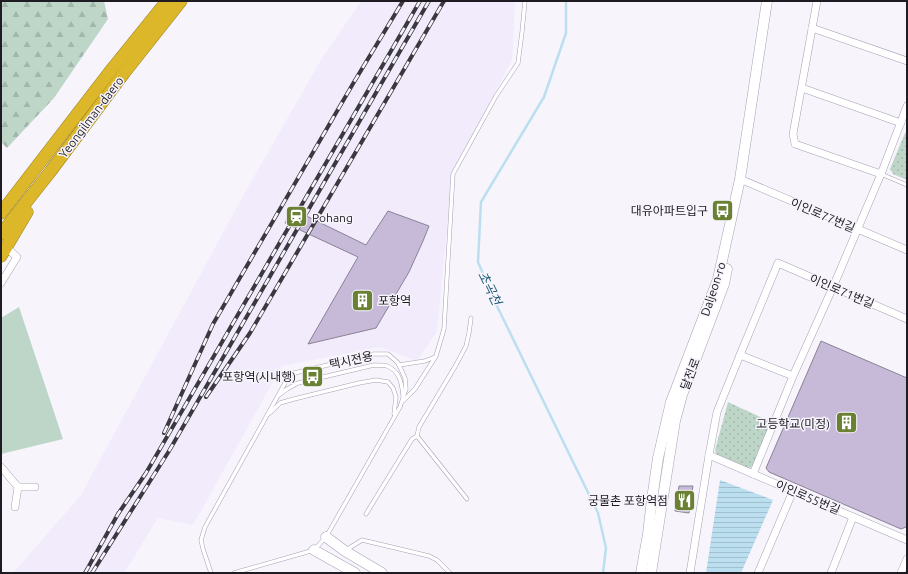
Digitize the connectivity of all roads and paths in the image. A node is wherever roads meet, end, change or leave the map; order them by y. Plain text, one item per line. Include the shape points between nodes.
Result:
1 (168, 1) edge
2 (182, 1) edge
3 (525, 1) edge
4 (767, 1) edge
5 (817, 1) edge
6 (812, 28) junction
7 (907, 60) edge
8 (802, 88) junction
9 (907, 106) edge
10 (904, 124) edge
11 (50, 172) junction
12 (881, 174) junction
13 (740, 179) junction
14 (907, 185) edge
15 (15, 196) junction
16 (1, 208) edge
17 (1, 213) edge
18 (858, 229) junction
19 (1, 234) edge
20 (907, 250) edge
21 (5, 253) edge
22 (1, 284) edge
23 (833, 287) junction
24 (471, 318) dead end
25 (907, 319) edge
26 (740, 355) junction
27 (436, 356) junction
28 (399, 365) junction
29 (793, 376) junction
30 (278, 395) junction
31 (402, 399) junction
32 (268, 415) junction
33 (394, 418) junction
34 (418, 436) junction
35 (709, 455) junction
36 (1, 467) edge
37 (753, 474) junction
38 (18, 487) junction
39 (35, 487) dead end
40 (793, 491) junction
41 (467, 499) dead end
42 (15, 507) dead end
43 (366, 514) dead end
44 (854, 517) junction
45 (326, 537) junction
46 (907, 540) edge
47 (314, 550) junction
48 (346, 551) junction
49 (907, 559) edge
50 (211, 573) edge
51 (234, 573) edge
52 (355, 573) edge
53 (382, 573) edge
54 (450, 573) edge
55 (641, 573) edge
56 (651, 573) edge
57 (690, 573) edge
58 (758, 573) edge
59 (830, 573) edge
60 (901, 573) edge

1 - 15 highway, Yeongilman-daero via 112,69
2 - 11 highway, Yeongilman-daero
3 - 27 lane via 518,63 496,96 453,174 444,329
4 - 13 street, Daljeon-ro
5 - 6 street
6 - 7 street
6 - 8 street
8 - 10 street
8 - 12 street via 794,134 795,144
9 - 10 street
10 - 12 street
11 - 19 highway, Yeongilman-daero
11 - 21 highway
12 - 14 lane
12 - 18 street
13 - 18 street, 이인로77번길
13 - 55 street, Daljeon-ro via 718,279 671,402 658,458
13 - 56 street, 달전로 via 742,193 724,284 682,395 675,421
15 - 16 highway
15 - 17 highway, Yeongilman-daero
18 - 20 street, 이인로77번길
18 - 23 street
21 - 22 street via 17,257
23 - 25 street, 이인로71번길
23 - 26 street, 이인로71번길 via 778,263
23 - 29 street
24 - 34 lane via 466,346 419,427
26 - 29 street
26 - 35 street via 718,412
27 - 28 lane via 425,361
27 - 31 lane via 415,389
28 - 30 lane, 택시전용 via 388,354 374,354 290,374
28 - 31 lane via 405,378 406,390
29 - 37 street
30 - 31 lane via 298,383 374,365 386,366 396,372 402,384
30 - 32 lane, 택시전용
31 - 33 lane
32 - 33 lane via 280,403 359,382 376,380 388,382 393,388 396,397
32 - 50 lane, 택시전용 via 205,527 201,540 202,549
33 - 45 lane
34 - 41 lane
34 - 43 lane via 412,439
35 - 37 street, 이인로55번길
35 - 57 street
36 - 38 street
37 - 40 street, 이인로55번길
38 - 39 street
38 - 42 street
40 - 44 street, 이인로55번길
40 - 58 street
44 - 46 street, 이인로55번길
44 - 59 street
45 - 47 lane
45 - 48 street
47 - 51 lane
47 - 52 street
48 - 53 street
48 - 54 lane via 362,540 429,556
49 - 60 street

